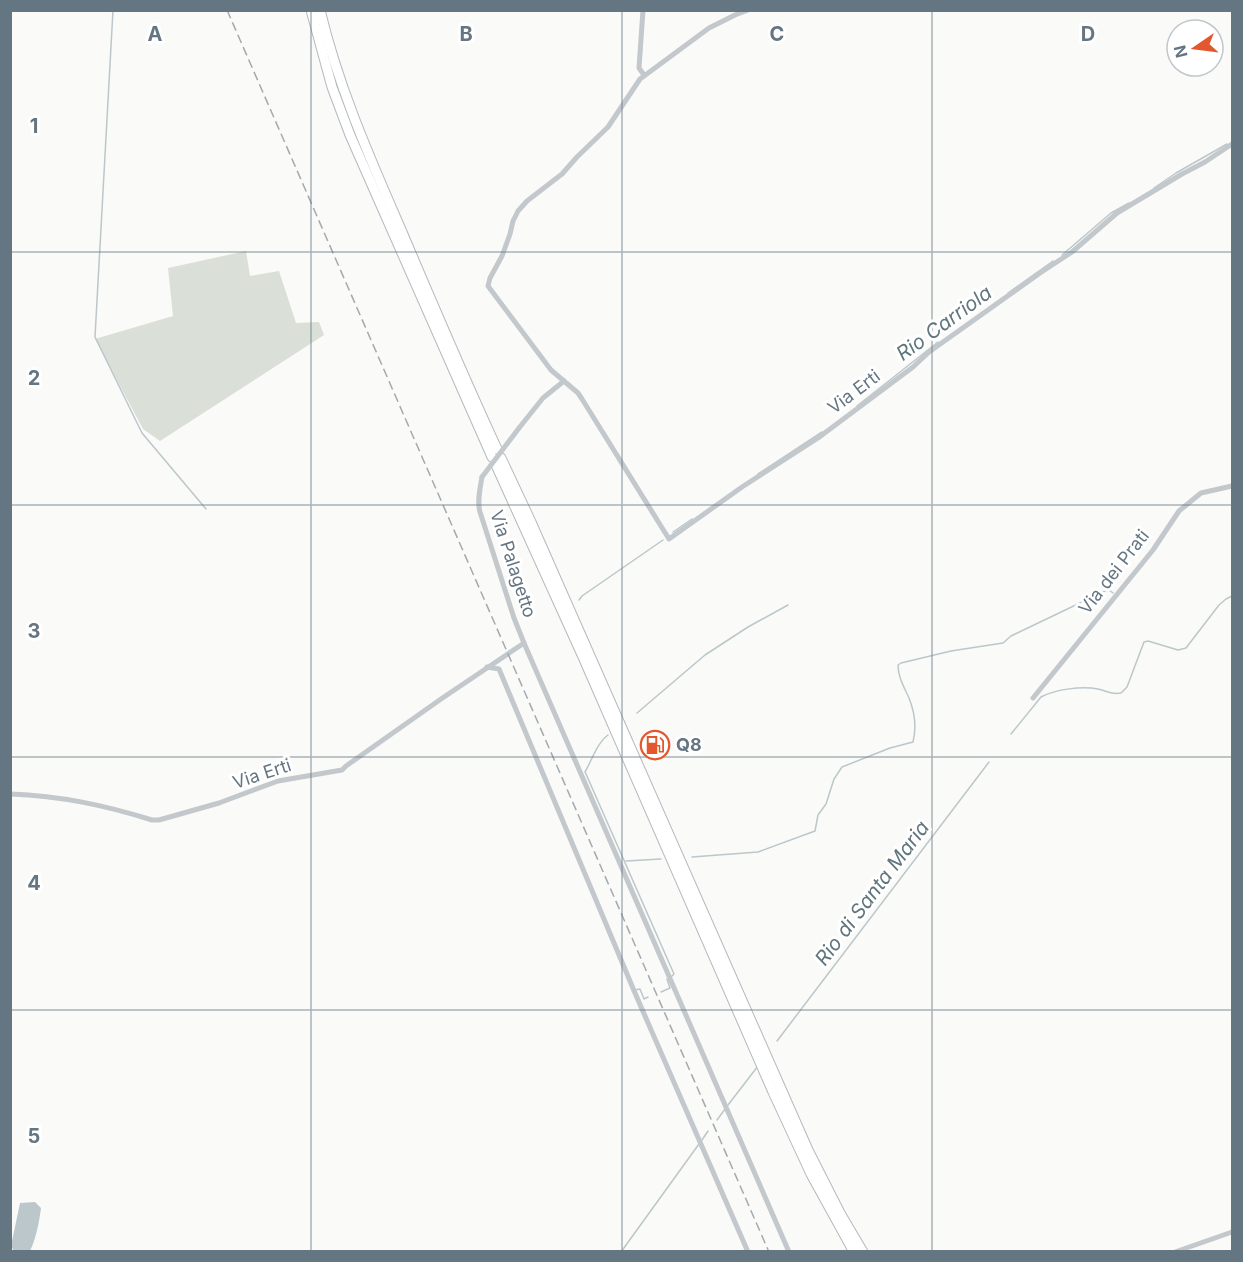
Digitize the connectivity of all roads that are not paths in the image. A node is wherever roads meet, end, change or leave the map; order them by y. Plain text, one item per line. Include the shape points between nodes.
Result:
1 (311, 10) edge
2 (320, 10) edge
3 (643, 10) edge
4 (748, 10) edge
5 (644, 75) junction
6 (1233, 144) edge
7 (564, 381) junction
8 (497, 457) junction
9 (1233, 486) edge
10 (524, 643) junction
11 (487, 667) junction
12 (1033, 698) dead end
13 (10, 794) edge
14 (1233, 1232) edge
15 (748, 1251) edge
16 (789, 1251) edge
17 (854, 1251) edge
18 (863, 1251) edge
19 (1175, 1251) edge

1 - 8 highway via 332,87 351,135
2 - 8 highway via 357,130
3 - 5 street via 639,68
4 - 5 street via 709,28
5 - 7 street via 608,127 518,211 490,278 490,291 551,370
6 - 7 street, Via Erti via 1117,213 1072,252 929,352 818,438 669,539 582,399
7 - 10 street, Via Palagetto, bridge via 543,399 482,477 478,505
8 - 17 highway via 773,1092 811,1174
8 - 18 highway via 536,532 808,1150
9 - 12 street, Via dei Prati via 1201,493 1179,511 1153,550
10 - 11 street, Via Erti
10 - 16 street, Via Palagetto
11 - 13 street, Via Erti via 342,770 278,781 159,820 103,805
11 - 15 street via 498,669
14 - 19 street

